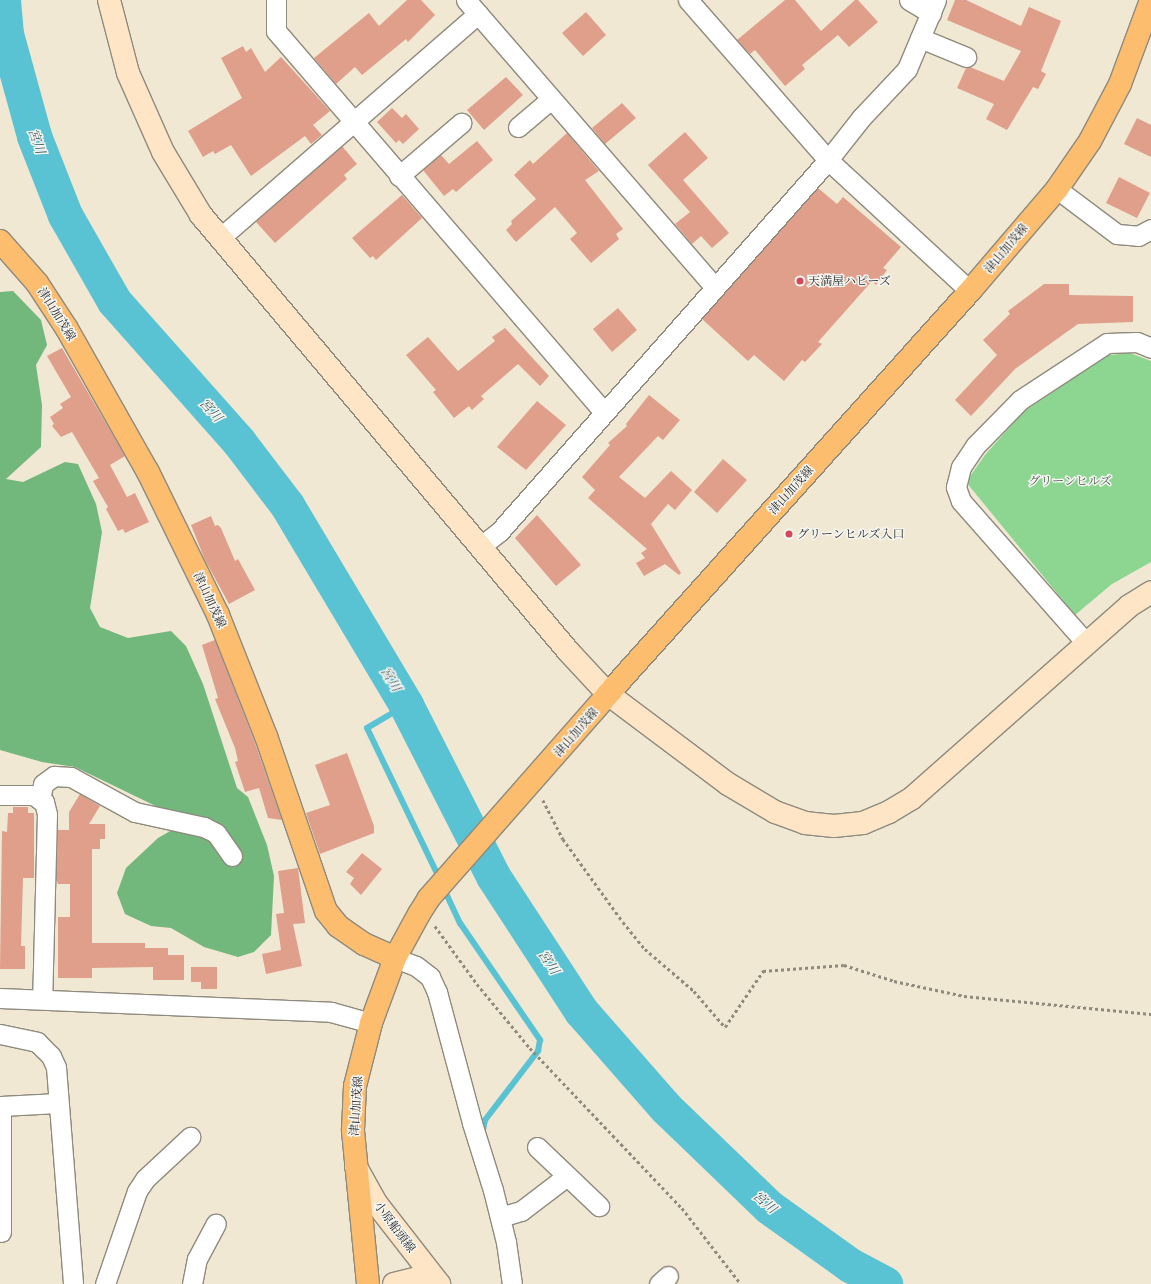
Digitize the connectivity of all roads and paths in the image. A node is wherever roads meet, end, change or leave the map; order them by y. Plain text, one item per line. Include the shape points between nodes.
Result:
1 (109, 0) edge
2 (276, 0) edge
3 (466, 0) edge
4 (688, 0) edge
5 (909, 0) edge
6 (1151, 0) edge
7 (934, 6) edge
8 (478, 14) junction
9 (920, 38) junction
10 (966, 57) dead end
11 (551, 99) junction
12 (353, 123) junction
13 (461, 123) dead end
14 (518, 127) dead end
15 (828, 160) junction
16 (399, 176) junction
17 (1057, 189) junction
18 (1151, 229) edge
19 (220, 238) junction
20 (0, 241) edge
21 (715, 287) junction
22 (970, 291) junction
23 (1151, 348) edge
24 (603, 411) junction
25 (481, 546) junction
26 (1151, 592) edge
27 (1087, 644) junction
28 (608, 694) junction
29 (528, 787) junction
30 (0, 795) edge
31 (40, 800) junction
32 (232, 856) dead end
33 (424, 906) junction
34 (395, 958) junction
35 (0, 998) edge
36 (42, 999) junction
37 (1151, 1014) edge
38 (371, 1023) junction
39 (0, 1034) edge
40 (58, 1103) junction
41 (190, 1137) dead end
42 (537, 1147) dead end
43 (356, 1167) junction
44 (567, 1176) junction
45 (599, 1206) dead end
46 (500, 1217) junction
47 (216, 1224) dead end
48 (1, 1232) dead end
49 (73, 1284) edge
50 (105, 1284) edge
51 (192, 1284) edge
52 (368, 1284) edge
53 (394, 1284) edge
54 (439, 1284) edge
55 (512, 1284) edge
56 (741, 1284) edge

1 - 19 street via 128,73 163,152 201,215
2 - 12 street via 276,31
3 - 8 street
4 - 15 street
5 - 7 street
6 - 17 main road, 津山加茂線 via 1120,84 1090,141
7 - 9 street
8 - 11 street
8 - 12 street
9 - 10 street
9 - 15 street via 907,69 861,118
11 - 14 street
11 - 21 street
12 - 16 street
12 - 19 street
13 - 16 street
15 - 21 street
15 - 22 street
16 - 24 street
17 - 18 street via 1117,234 1138,236
17 - 22 main road, 津山加茂線
19 - 25 street
20 - 34 main road, 津山加茂線 via 37,283 67,328 148,472 218,615 263,729 326,911 338,926 364,944
21 - 24 street
22 - 28 main road, 津山加茂線
23 - 27 street via 1137,342 1107,343 1020,400 975,446 962,468 956,487 962,501
24 - 25 street via 499,532
25 - 28 street via 568,651
26 - 27 street via 1129,606
27 - 28 street via 911,798 889,812 856,823 834,826 805,823 775,812 728,784
28 - 29 main road, 津山加茂線
29 - 33 main road, 津山加茂線
29 - 37 path via 563,839 645,949 694,991 725,1027 763,971 844,965 894,982 964,996
30 - 31 street via 33,795
31 - 32 street via 43,784 54,776 71,777 135,812 204,827 216,833
31 - 36 street via 44,802 47,814
33 - 34 main road, 津山加茂線
33 - 56 path via 477,984 530,1048 682,1208
34 - 38 main road, 津山加茂線
34 - 46 street via 416,966 430,977 437,992
35 - 36 street
36 - 38 street via 331,1012
38 - 43 main road, 津山加茂線 via 355,1086 353,1130
39 - 40 street via 37,1042 51,1056 56,1067
40 - 48 street via 1,1106
40 - 49 street
41 - 50 street via 137,1190
42 - 44 street
43 - 52 main road, 津山加茂線
43 - 54 street, 小原船頭線 via 376,1203
44 - 45 street
44 - 46 street via 521,1211
46 - 55 street
47 - 51 street via 197,1259
53 - 54 street via 418,1278

